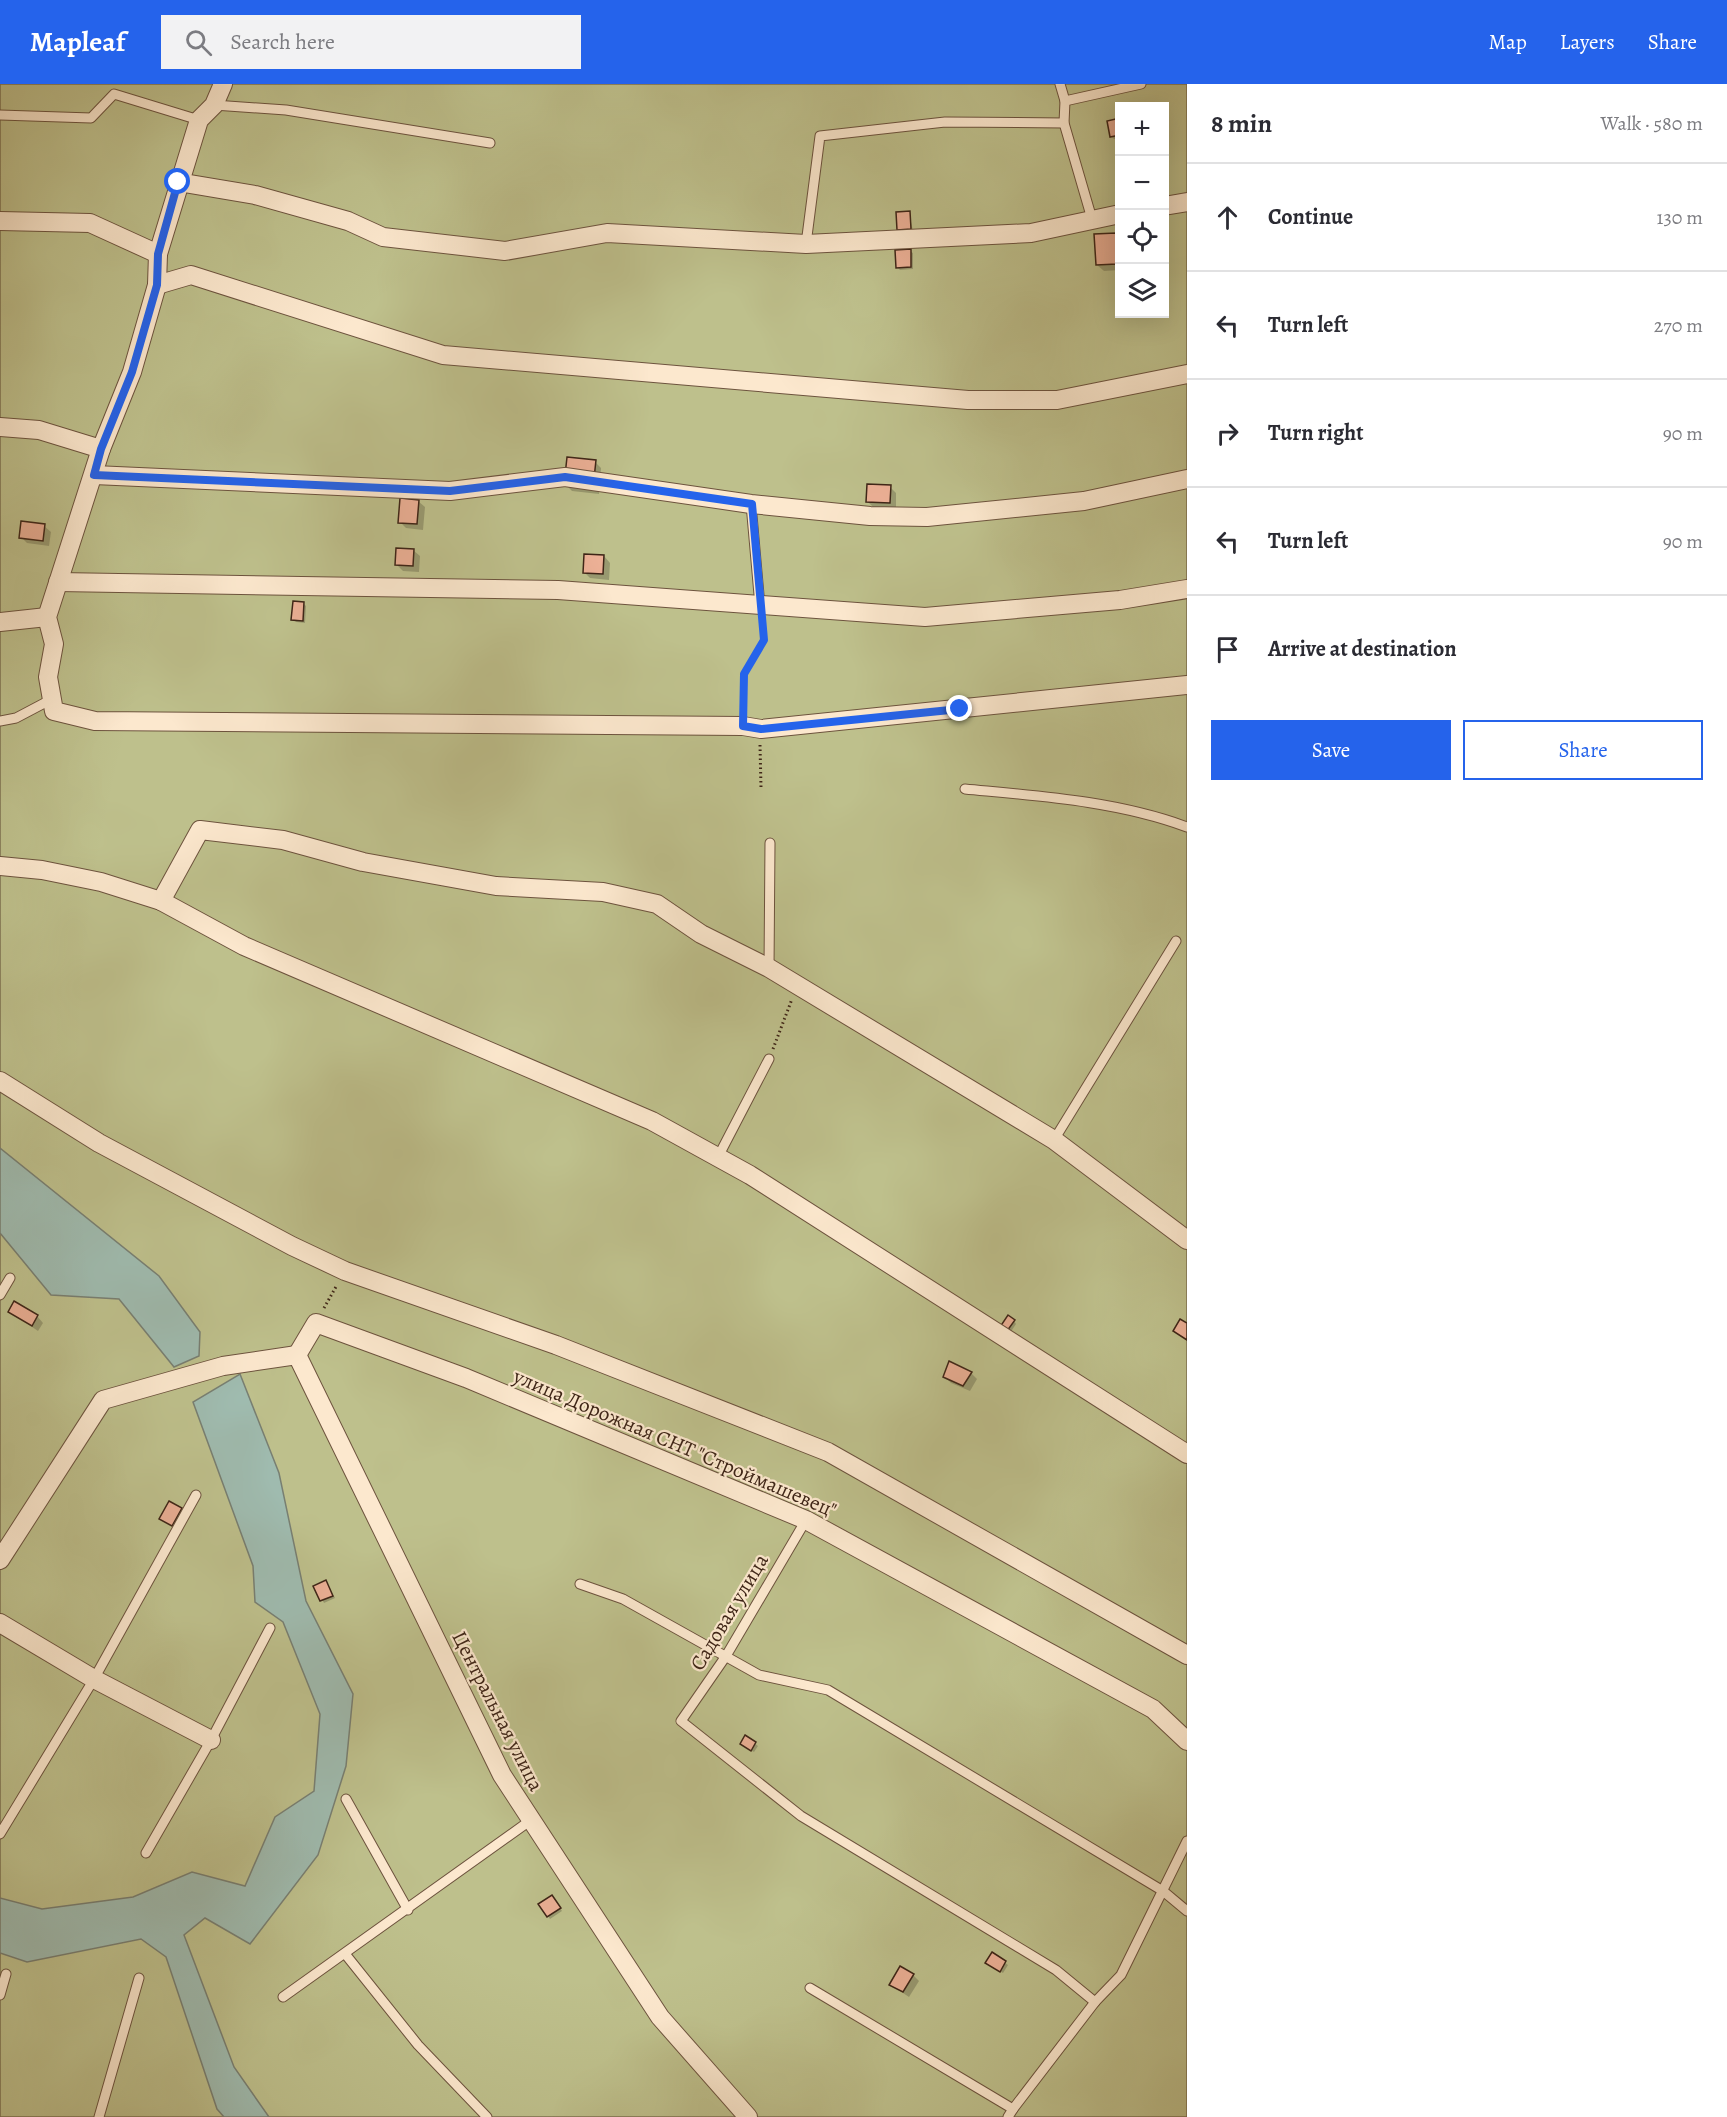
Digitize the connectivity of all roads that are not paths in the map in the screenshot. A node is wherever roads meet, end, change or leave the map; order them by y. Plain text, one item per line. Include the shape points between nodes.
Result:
1 (223, 84) edge
2 (1060, 84) edge
3 (1141, 84) edge
4 (1065, 101) junction
5 (214, 105) junction
6 (0, 115) edge
7 (199, 120) junction
8 (1064, 123) junction
9 (490, 143) dead end
10 (178, 182) junction
11 (1187, 202) edge
12 (1169, 205) edge
13 (1115, 215) edge
14 (1092, 219) junction
15 (0, 221) edge
16 (806, 244) junction
17 (158, 254) junction
18 (157, 285) junction
19 (1187, 374) edge
20 (0, 427) edge
21 (101, 449) junction
22 (94, 475) junction
23 (1187, 479) edge
24 (752, 504) junction
25 (58, 582) junction
26 (1187, 589) edge
27 (760, 606) junction
28 (47, 617) junction
29 (0, 622) edge
30 (1187, 685) edge
31 (52, 699) junction
32 (0, 721) edge
33 (965, 789) dead end
34 (1187, 827) edge
35 (770, 843) dead end
36 (0, 866) edge
37 (161, 901) junction
38 (1176, 941) dead end
39 (769, 968) junction
40 (769, 1059) road end
41 (0, 1081) edge
42 (1054, 1140) junction
43 (718, 1157) junction
44 (1187, 1238) edge
45 (10, 1278) dead end
46 (0, 1295) edge
47 (297, 1354) junction
48 (1187, 1454) edge
49 (195, 1495) dead end
50 (806, 1520) junction
51 (0, 1560) edge
52 (579, 1584) dead end
53 (0, 1623) edge
54 (270, 1628) dead end
55 (1187, 1655) edge
56 (726, 1656) junction
57 (94, 1679) junction
58 (211, 1740) junction
59 (1187, 1741) edge
60 (346, 1799) dead end
61 (531, 1820) junction
62 (0, 1834) edge
63 (1187, 1841) edge
64 (146, 1853) dead end
65 (1163, 1891) junction
66 (408, 1910) junction
67 (1187, 1911) edge
68 (346, 1955) junction
69 (6, 1974) dead end
70 (139, 1978) dead end
71 (810, 1988) dead end
72 (0, 1995) edge
73 (283, 1998) dead end
74 (1095, 2002) junction
75 (1011, 2113) edge
76 (99, 2117) edge
77 (487, 2117) edge
78 (748, 2117) edge

1 - 5 street
2 - 4 lane
3 - 4 lane
4 - 8 lane
5 - 7 street
5 - 9 lane via 286,110
6 - 7 lane via 91,118 114,94
7 - 10 street
8 - 14 lane
8 - 16 lane via 945,122 820,136
10 - 16 street via 255,195 348,221 383,237 505,251 607,233
10 - 17 street
11 - 12 street
13 - 14 street
14 - 16 street via 1031,233
15 - 17 street via 90,223
17 - 18 street
18 - 19 street via 191,275 443,355 968,400 1057,400
18 - 21 street via 132,372
20 - 21 street via 39,430
21 - 22 street
22 - 24 street via 450,491 565,477
22 - 25 street
23 - 24 street via 1084,501 927,517 870,516
24 - 27 lane
25 - 27 street via 558,590
25 - 28 street
26 - 27 street via 1120,600 925,617
28 - 29 street
28 - 31 street via 54,644 48,677
30 - 31 street via 761,729 95,721 54,711
31 - 32 lane via 16,718
33 - 34 lane via 1064,798
35 - 39 lane
36 - 37 street via 101,882
37 - 39 street via 200,830 283,840 363,862 496,886 603,892 657,904 701,934
37 - 43 street via 244,946 652,1121
38 - 42 lane
39 - 42 street
40 - 43 lane
41 - 55 street via 99,1143 345,1271 556,1345 828,1452
42 - 44 street
43 - 48 street
45 - 46 lane
47 - 50 street, улица Дорожная СНТ "Строймашевец" via 316,1323 466,1378
47 - 51 street via 223,1366 103,1400
47 - 61 street, Центральная улица via 502,1775
49 - 57 lane
50 - 56 lane, Садовая улица
50 - 59 street, улица Дорожная СНТ "Строймашевец" via 1153,1709
52 - 56 lane via 623,1599
53 - 57 street
54 - 58 lane
56 - 65 lane via 759,1675 828,1690
56 - 74 lane, Садовая улица via 681,1721 801,1816 1056,1970
57 - 58 street
57 - 62 lane
58 - 64 lane
60 - 66 lane
61 - 66 lane
61 - 78 street, Центральная улица via 660,2017
63 - 65 lane
65 - 67 lane
65 - 74 lane via 1121,1975
66 - 68 lane
68 - 73 lane
68 - 77 lane via 418,2045
69 - 72 lane
70 - 76 lane
71 - 75 lane
74 - 75 lane

